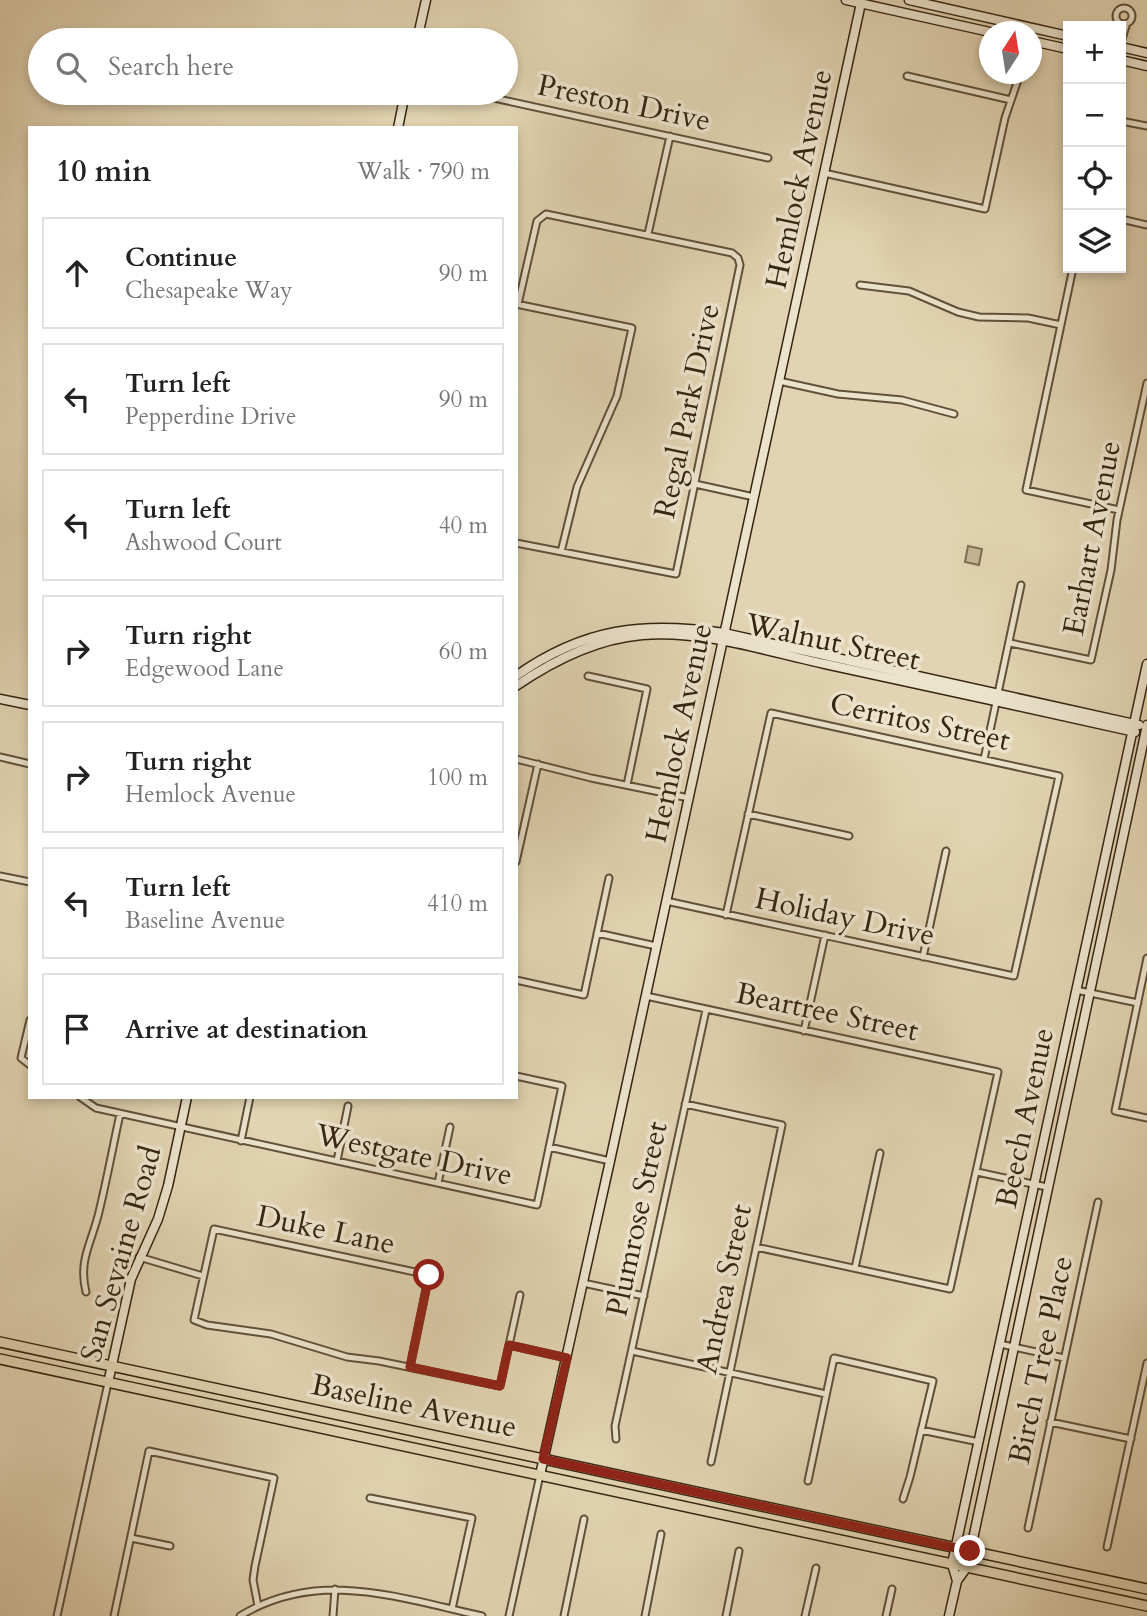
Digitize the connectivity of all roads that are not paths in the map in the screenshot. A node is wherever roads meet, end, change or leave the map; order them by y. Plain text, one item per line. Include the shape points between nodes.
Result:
1 (426, 0) edge
2 (846, 0) edge
3 (909, 0) edge
4 (1124, 0) edge
5 (1131, 1) edge
6 (861, 2) edge
7 (1126, 9) junction
8 (1117, 21) edge
9 (1127, 23) joint
10 (1126, 27) edge
11 (420, 28) edge
12 (979, 30) edge
13 (1063, 35) edge
14 (1042, 43) edge
15 (1126, 47) edge
16 (1063, 48) edge
17 (1147, 53) edge
18 (1126, 61) edge
19 (1147, 66) edge
20 (907, 76) dead end
21 (1017, 84) edge
22 (1011, 100) junction
23 (518, 103) edge
24 (403, 105) edge
25 (1126, 122) edge
26 (398, 126) edge
27 (1147, 127) edge
28 (670, 136) junction
29 (768, 158) dead end
30 (824, 173) junction
31 (1126, 220) edge
32 (1147, 225) edge
33 (648, 234) junction
34 (1072, 273) edge
35 (860, 285) dead end
36 (518, 300) edge
37 (518, 304) edge
38 (1061, 325) junction
39 (778, 381) junction
40 (1147, 383) edge
41 (1145, 399) edge
42 (954, 414) dead end
43 (695, 484) junction
44 (754, 496) junction
45 (1119, 510) junction
46 (518, 543) edge
47 (561, 552) junction
48 (1021, 585) dead end
49 (723, 637) junction
50 (1010, 643) junction
51 (1147, 664) edge
52 (518, 675) edge
53 (587, 676) dead end
54 (518, 685) edge
55 (998, 697) junction
56 (0, 699) edge
57 (28, 705) edge
58 (1134, 728) junction
59 (1147, 729) edge
60 (0, 757) edge
61 (518, 759) edge
62 (984, 759) junction
63 (28, 764) edge
64 (538, 764) junction
65 (627, 785) junction
66 (689, 798) junction
67 (748, 814) junction
68 (849, 836) dead end
69 (946, 851) dead end
70 (518, 853) edge
71 (0, 876) edge
72 (609, 878) dead end
73 (28, 882) edge
74 (666, 901) junction
75 (726, 915) junction
76 (597, 933) junction
77 (825, 935) junction
78 (656, 946) junction
79 (923, 957) junction
80 (1147, 958) edge
81 (1014, 976) joint
82 (518, 980) edge
83 (1076, 990) junction
84 (1089, 993) junction
85 (646, 996) junction
86 (1138, 1003) junction
87 (706, 1010) junction
88 (28, 1028) edge
89 (804, 1031) junction
90 (28, 1063) edge
91 (518, 1076) edge
92 (83, 1099) edge
93 (187, 1099) edge
94 (250, 1099) edge
95 (685, 1104) junction
96 (348, 1106) dead end
97 (120, 1114) junction
98 (1147, 1118) edge
99 (181, 1127) junction
100 (450, 1127) dead end
101 (241, 1141) junction
102 (549, 1147) junction
103 (880, 1153) dead end
104 (337, 1161) junction
105 (610, 1161) junction
106 (977, 1172) junction
107 (438, 1183) junction
108 (1035, 1184) junction
109 (1047, 1187) junction
110 (1098, 1202) dead end
111 (757, 1247) junction
112 (139, 1257) junction
113 (855, 1268) junction
114 (203, 1276) junction
115 (583, 1283) junction
116 (86, 1292) dead end
117 (520, 1295) dead end
118 (644, 1296) junction
119 (0, 1342) edge
120 (1000, 1344) junction
121 (509, 1345) junction
122 (1013, 1347) junction
123 (632, 1351) junction
124 (567, 1358) junction
125 (1064, 1358) junction
126 (0, 1359) edge
127 (1147, 1363) edge
128 (111, 1366) junction
129 (410, 1367) junction
130 (730, 1373) junction
131 (1146, 1376) edge
132 (108, 1382) junction
133 (826, 1394) junction
134 (1050, 1422) junction
135 (921, 1430) junction
136 (616, 1439) dead end
137 (1131, 1439) junction
138 (979, 1442) junction
139 (543, 1459) junction
140 (710, 1462) dead end
141 (540, 1475) junction
142 (808, 1481) dead end
143 (370, 1498) dead end
144 (903, 1499) dead end
145 (584, 1518) dead end
146 (1028, 1528) dead end
147 (662, 1534) dead end
148 (131, 1538) junction
149 (170, 1546) dead end
150 (1107, 1547) dead end
151 (956, 1548) junction
152 (739, 1551) dead end
153 (970, 1551) junction
154 (952, 1564) junction
155 (967, 1567) junction
156 (816, 1568) dead end
157 (957, 1581) junction
158 (335, 1589) junction
159 (892, 1589) dead end
160 (1147, 1589) edge
161 (258, 1606) junction
162 (1147, 1606) edge
163 (452, 1609) junction
164 (57, 1616) edge
165 (114, 1616) edge
166 (240, 1616) edge
167 (333, 1616) edge
168 (482, 1616) edge
169 (509, 1616) edge
170 (564, 1616) edge
171 (645, 1616) edge
172 (726, 1616) edge
173 (805, 1616) edge
174 (886, 1616) edge
175 (949, 1616) edge

1 - 11 street
2 - 6 street
3 - 13 street
4 - 7 street
5 - 7 street
6 - 12 street
6 - 30 street, Hemlock Avenue
7 - 8 street via 1117,13
7 - 9 street via 1132,17
9 - 10 street
14 - 16 street
15 - 17 street
18 - 19 street
20 - 22 street
21 - 22 street
22 - 30 street via 985,209
23 - 28 street, Preston Drive
24 - 26 street
25 - 27 street
28 - 29 street, Preston Drive
28 - 33 street
30 - 39 street, Hemlock Avenue
31 - 32 street
33 - 36 street via 541,216
33 - 43 street, Regal Park Drive via 733,253 740,265
34 - 38 street
35 - 38 street via 909,291 979,317 1028,318
37 - 47 street via 632,328 617,396 577,487
38 - 45 street via 1026,490
39 - 42 street via 838,394 902,400
39 - 44 street, Hemlock Avenue
40 - 41 street, Earhart Avenue
41 - 45 street, Earhart Avenue
43 - 44 street
43 - 47 street, Regal Park Drive via 676,574
44 - 49 street, Hemlock Avenue
45 - 50 street, Earhart Avenue via 1091,660
46 - 47 street
48 - 50 street
49 - 52 street via 691,628 651,626 613,631 567,646
49 - 54 street, Walnut Street via 642,635 617,639 581,649
49 - 55 street, Walnut Street
49 - 66 street, Hemlock Avenue
50 - 55 street
51 - 58 street, Beech Avenue
53 - 65 street via 648,690
55 - 58 street, Walnut Street
55 - 62 street
56 - 57 street
58 - 59 street, Walnut Street
58 - 83 street, Beech Avenue
59 - 84 street, Beech Avenue
60 - 63 street
61 - 64 street
62 - 67 street, Cerritos Street via 771,713
62 - 81 street, Cerritos Street via 1059,776
64 - 65 street
64 - 70 street
65 - 66 street
66 - 74 street, Hemlock Avenue
67 - 68 street
67 - 75 street
69 - 79 street
71 - 73 street
72 - 76 street
74 - 75 street, Holiday Drive
74 - 78 street, Hemlock Avenue
75 - 77 street, Holiday Drive
76 - 78 street
76 - 82 street via 583,995
77 - 79 street, Holiday Drive
77 - 89 street
78 - 85 street, Hemlock Avenue
79 - 81 street, Holiday Drive
80 - 86 street
83 - 84 street
83 - 108 street, Beech Avenue
84 - 86 street
84 - 109 street, Beech Avenue
85 - 87 street, Beartree Street
85 - 105 street, Hemlock Avenue
86 - 98 street via 1115,1111
87 - 89 street, Beartree Street
87 - 95 street, Plumrose Street
88 - 90 street via 21,1058
89 - 106 street, Beartree Street via 998,1072
91 - 102 street via 562,1086
92 - 97 street, Westgate Drive
93 - 99 street, San Sevaine Road
94 - 101 street
95 - 111 street, Andrea Street via 782,1125
95 - 118 street, Plumrose Street
96 - 104 street
97 - 99 street, Westgate Drive
97 - 116 street via 82,1275
99 - 101 street, Westgate Drive
99 - 112 street, San Sevaine Road via 158,1219
100 - 107 street
101 - 104 street, Westgate Drive
102 - 105 street
102 - 107 street, Westgate Drive via 537,1205
103 - 113 street
104 - 107 street, Westgate Drive
105 - 115 street, Hemlock Avenue
106 - 108 street
106 - 113 street via 950,1289
108 - 109 street
108 - 120 street, Beech Avenue
109 - 122 street, Beech Avenue
110 - 125 street, Birch Tree Place
111 - 113 street
111 - 130 street, Andrea Street
112 - 114 street
112 - 128 street, San Sevaine Road
114 - 129 street via 194,1320 281,1336 347,1357
114 - 129 street, Duke Lane via 214,1229 429,1275
115 - 118 street
115 - 124 street, Hemlock Avenue
117 - 121 street
118 - 123 street, Plumrose Street
119 - 128 main road, Baseline Avenue
120 - 122 street
120 - 138 street, Beech Avenue
121 - 124 street
121 - 129 street via 500,1386
122 - 125 street
122 - 153 street, Beech Avenue
123 - 130 street
123 - 136 street, Plumrose Street
124 - 139 street, Hemlock Avenue
125 - 134 street, Birch Tree Place
126 - 132 main road, Baseline Avenue
127 - 131 street
128 - 132 street, San Sevaine Road
128 - 139 main road, Baseline Avenue
130 - 133 street
130 - 140 street, Andrea Street
131 - 137 street
132 - 141 main road, Baseline Avenue
132 - 164 street
133 - 135 street via 834,1359 933,1381
133 - 142 street
134 - 137 street
134 - 146 street, Birch Tree Place
135 - 138 street
135 - 144 street
137 - 150 street
138 - 151 street, Beech Avenue
139 - 141 street, Hemlock Avenue
139 - 151 main road, Baseline Avenue
141 - 154 main road, Baseline Avenue
141 - 169 street
143 - 163 street via 472,1518
145 - 170 street
147 - 171 street
148 - 149 street
148 - 161 street via 149,1451 274,1478 255,1566
148 - 165 street
151 - 153 main road, Baseline Avenue
151 - 154 street, Beech Avenue
152 - 172 street
153 - 155 street, Beech Avenue
153 - 160 main road, Baseline Avenue
154 - 155 main road, Baseline Avenue
154 - 157 street, Beech Avenue
155 - 157 street, Beech Avenue
155 - 162 main road, Baseline Avenue
156 - 173 street
157 - 175 street, Beech Avenue
158 - 161 street via 291,1594
158 - 163 street
158 - 167 street
159 - 174 street
161 - 166 street
163 - 168 street

